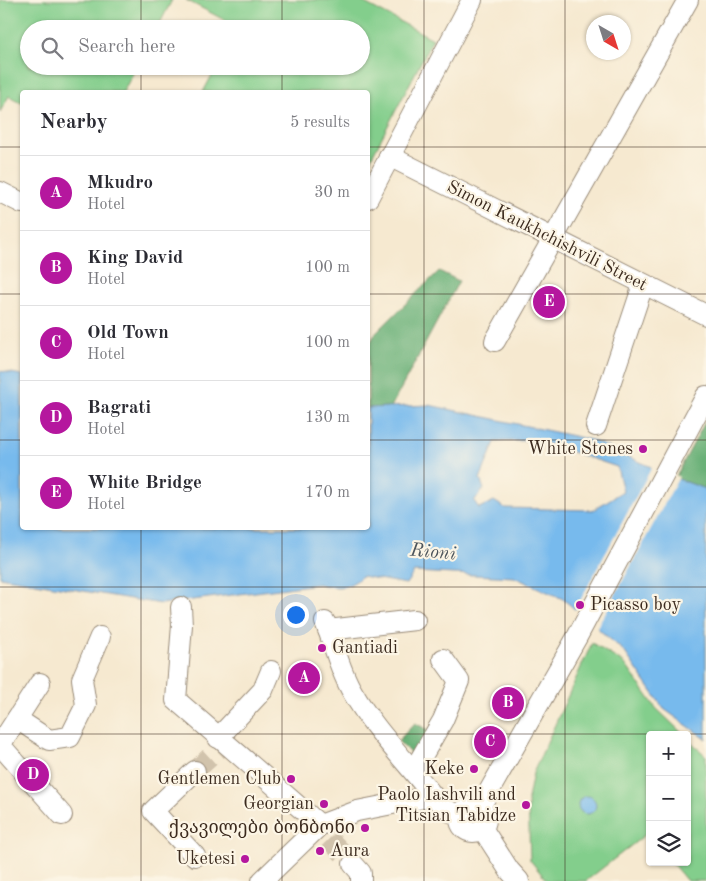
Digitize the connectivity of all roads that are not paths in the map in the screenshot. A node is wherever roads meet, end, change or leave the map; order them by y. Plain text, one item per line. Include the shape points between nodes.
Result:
1 (472, 0) edge
2 (688, 0) edge
3 (389, 156) junction
4 (0, 192) edge
5 (370, 194) edge
6 (20, 202) edge
7 (551, 238) junction
8 (643, 285) junction
9 (706, 315) edge
10 (495, 341) dead end
11 (706, 396) edge
12 (596, 426) dead end
13 (181, 607) dead end
14 (415, 620) dead end
15 (100, 637) dead end
16 (443, 659) dead end
17 (271, 671) dead end
18 (40, 683) dead end
19 (17, 719) junction
20 (221, 743) junction
21 (0, 745) edge
22 (20, 767) dead end
23 (414, 770) junction
24 (195, 771) tunnel mouth
25 (433, 796) junction
26 (471, 811) junction
27 (322, 831) junction
28 (195, 856) dead end
29 (262, 881) edge
30 (519, 881) edge

1 - 3 street
2 - 7 street
3 - 5 street
3 - 7 street, Simon Kaukhchishvili Street
4 - 6 street
7 - 8 street, Simon Kaukhchishvili Street
7 - 10 street
8 - 9 street, Simon Kaukhchishvili Street
8 - 12 street
11 - 26 street via 574,643
13 - 20 street via 176,700
14 - 23 street via 326,626 339,667 353,694
15 - 19 street via 82,679 86,705 70,737 49,740
16 - 23 street via 459,681 443,720
17 - 20 street via 263,690
18 - 19 street
19 - 21 street
20 - 27 street
21 - 22 street
23 - 25 street
24 - 28 street via 153,810
25 - 26 street via 450,812
25 - 27 street via 357,811
26 - 30 street via 486,819 482,828
27 - 29 street

